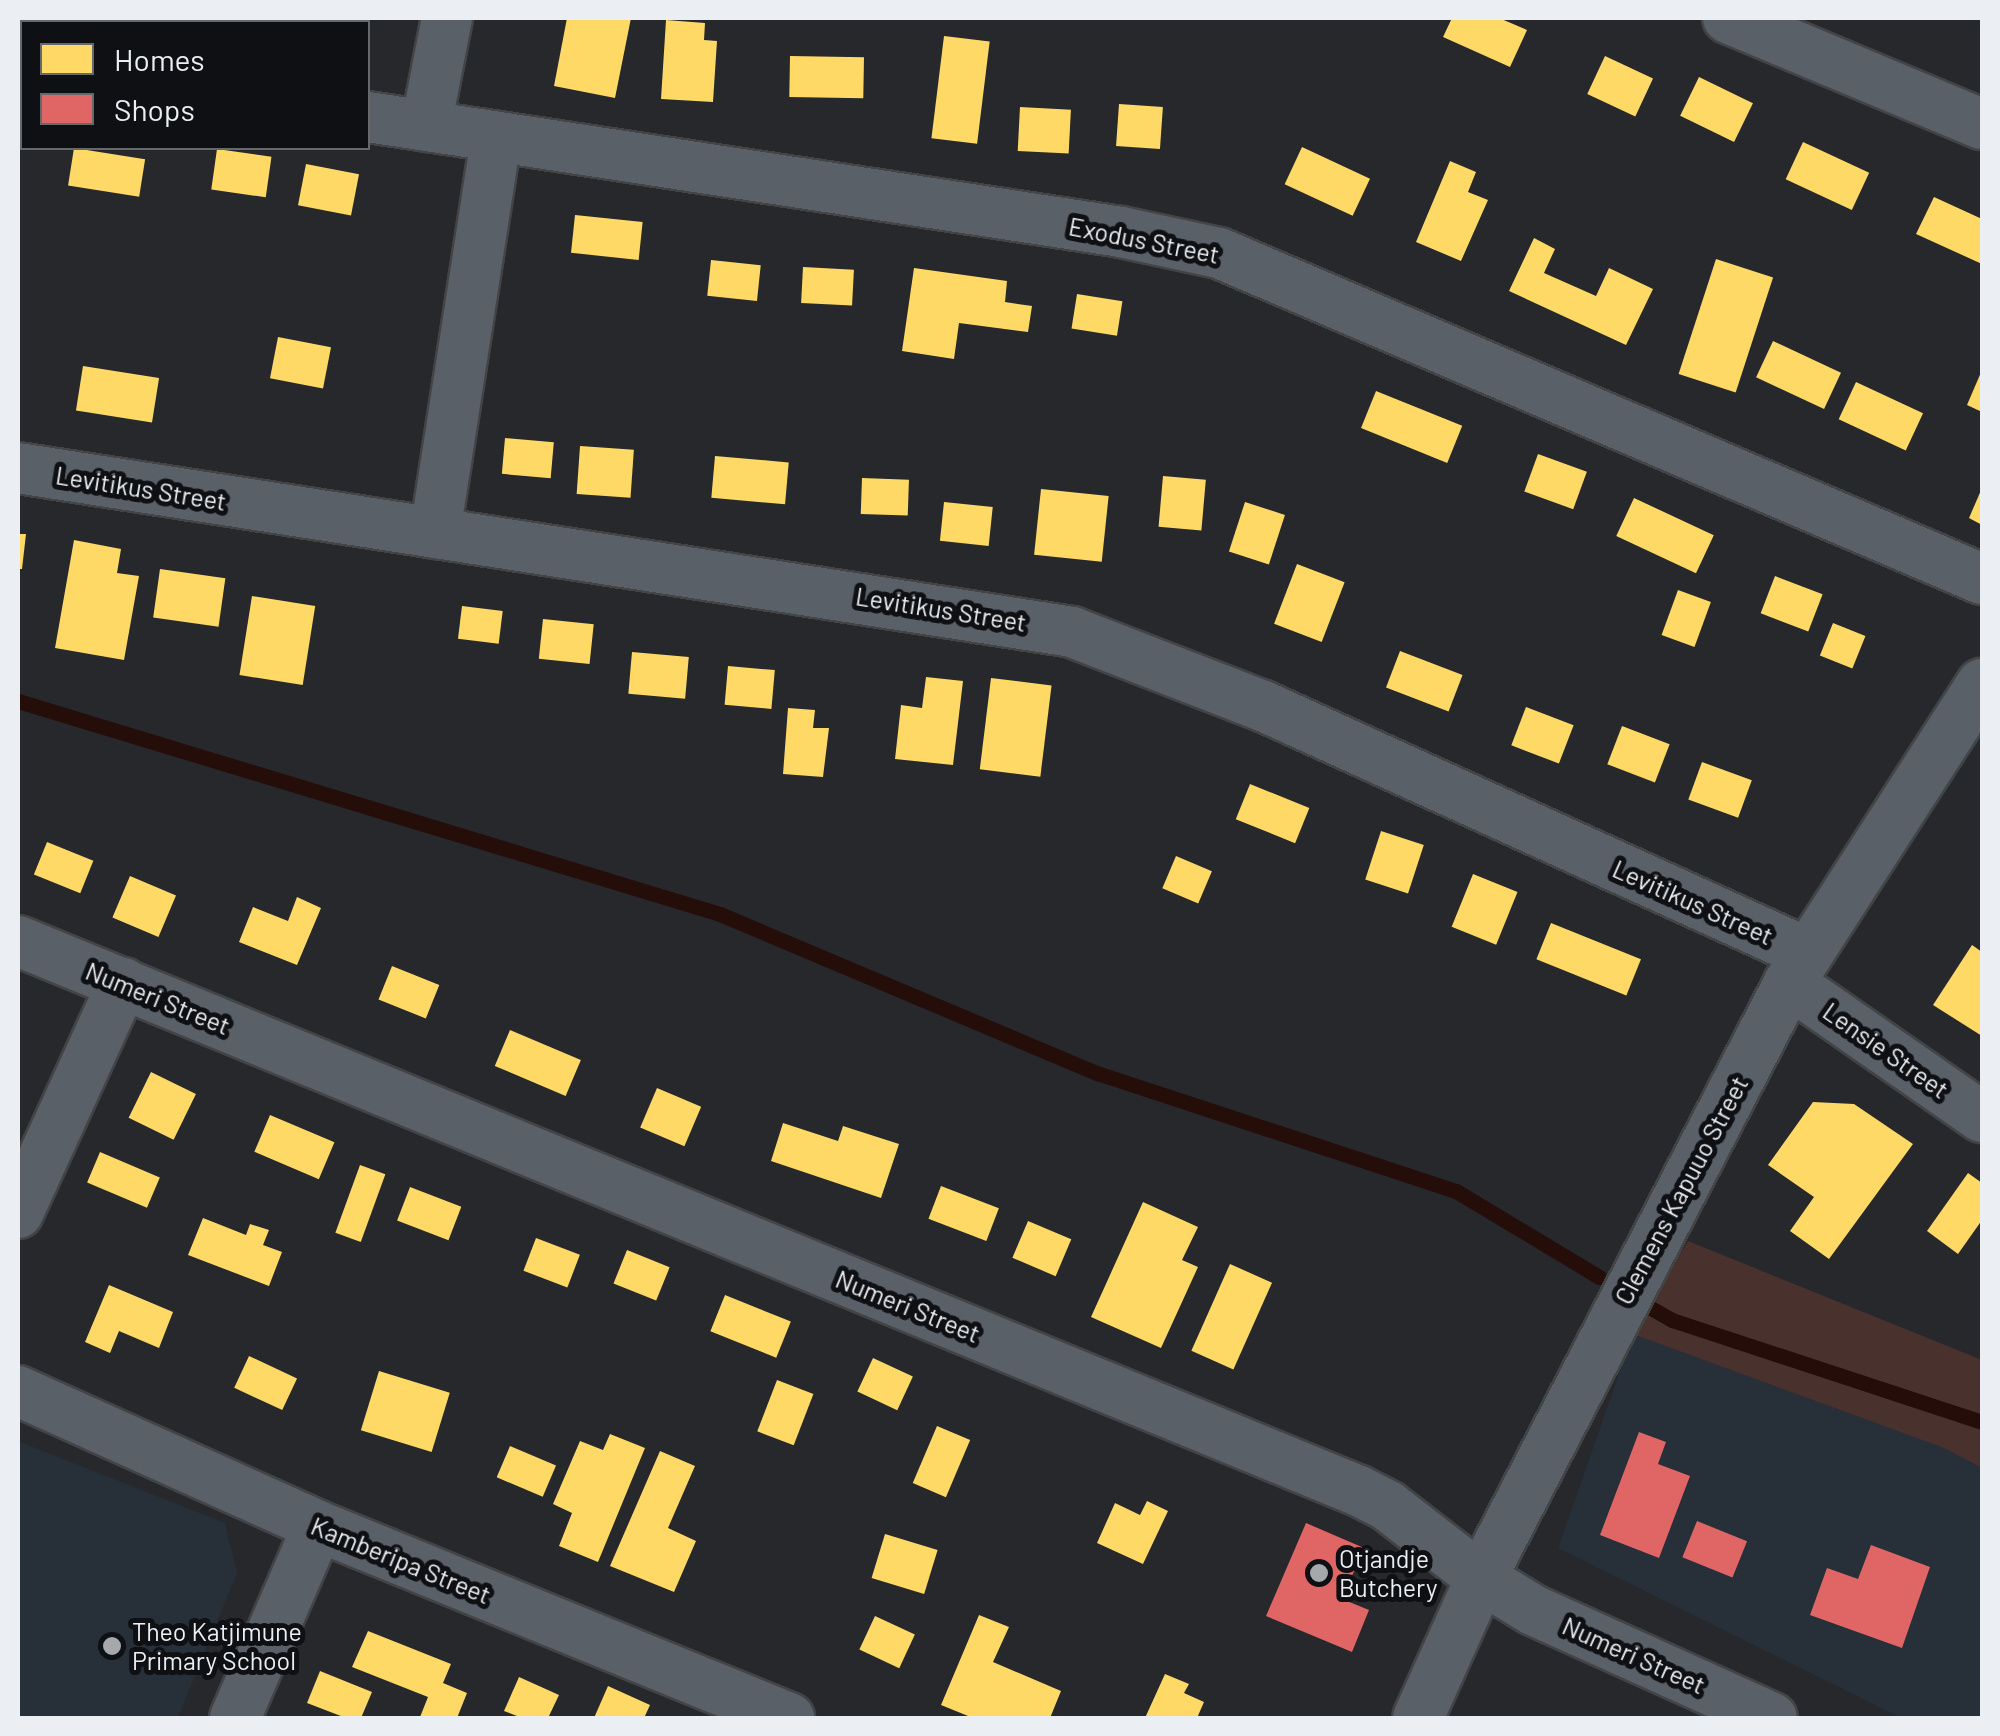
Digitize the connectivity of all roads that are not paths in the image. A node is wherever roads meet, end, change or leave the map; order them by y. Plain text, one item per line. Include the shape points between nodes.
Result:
1 (447, 18) edge
2 (1728, 18) edge
3 (370, 117) edge
4 (1982, 124) edge
5 (426, 126) junction
6 (496, 137) junction
7 (18, 468) edge
8 (435, 533) junction
9 (1982, 579) edge
10 (1982, 684) edge
11 (18, 941) edge
12 (1798, 968) junction
13 (123, 983) junction
14 (1982, 1117) edge
15 (18, 1213) edge
16 (18, 1391) edge
17 (318, 1526) junction
18 (1482, 1578) junction
19 (234, 1718) edge
20 (789, 1718) edge
21 (1418, 1718) edge
22 (1772, 1718) edge

1 - 5 street
2 - 4 street
3 - 5 street, Exodus Street
5 - 6 street, Exodus Street
6 - 8 street
6 - 9 street, Exodus Street via 1120,232 1219,253
7 - 8 street, Levitikus Street
8 - 12 street, Levitikus Street via 1072,632 1263,706
10 - 12 street, Clemens Kapuuo Street
11 - 13 street, Numeri Street
12 - 14 street, Lensie Street
12 - 18 street, Clemens Kapuuo Street
13 - 15 street
13 - 18 street, Numeri Street via 1359,1491
16 - 17 street, Kamberipa Street
17 - 19 street
17 - 20 street, Kamberipa Street
18 - 21 street, Clemens Kapuuo Street
18 - 22 street, Numeri Street via 1533,1610

